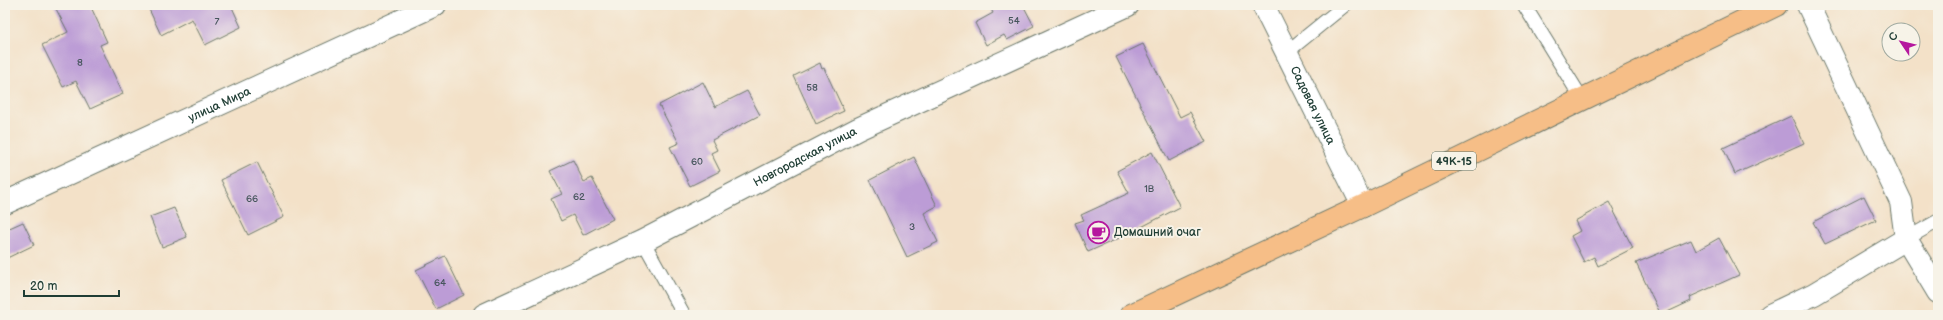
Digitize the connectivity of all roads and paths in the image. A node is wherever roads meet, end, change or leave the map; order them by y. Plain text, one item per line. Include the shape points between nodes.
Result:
1 (435, 5) edge
2 (1128, 5) edge
3 (1264, 5) edge
4 (1345, 5) edge
5 (1524, 5) edge
6 (1776, 5) edge
7 (1808, 5) edge
8 (1287, 52) junction
9 (1582, 99) junction
10 (5, 203) edge
11 (1363, 206) junction
12 (1938, 221) edge
13 (1906, 239) junction
14 (643, 240) junction
15 (1938, 292) edge
16 (484, 315) edge
17 (684, 315) edge
18 (1131, 315) edge
19 (1770, 315) edge

1 - 10 street, улица Мира
2 - 14 street, Новгородская улица via 858,129
3 - 8 street, Садовая улица
4 - 8 lane
5 - 9 lane
6 - 9 main road, 49К-15
7 - 13 street via 1901,202
8 - 11 street, Садовая улица
9 - 11 main road, 49К-15
11 - 18 main road, 49К-15
12 - 13 lane
13 - 15 street
13 - 19 street via 1814,294
14 - 16 street, Новгородская улица
14 - 17 lane

